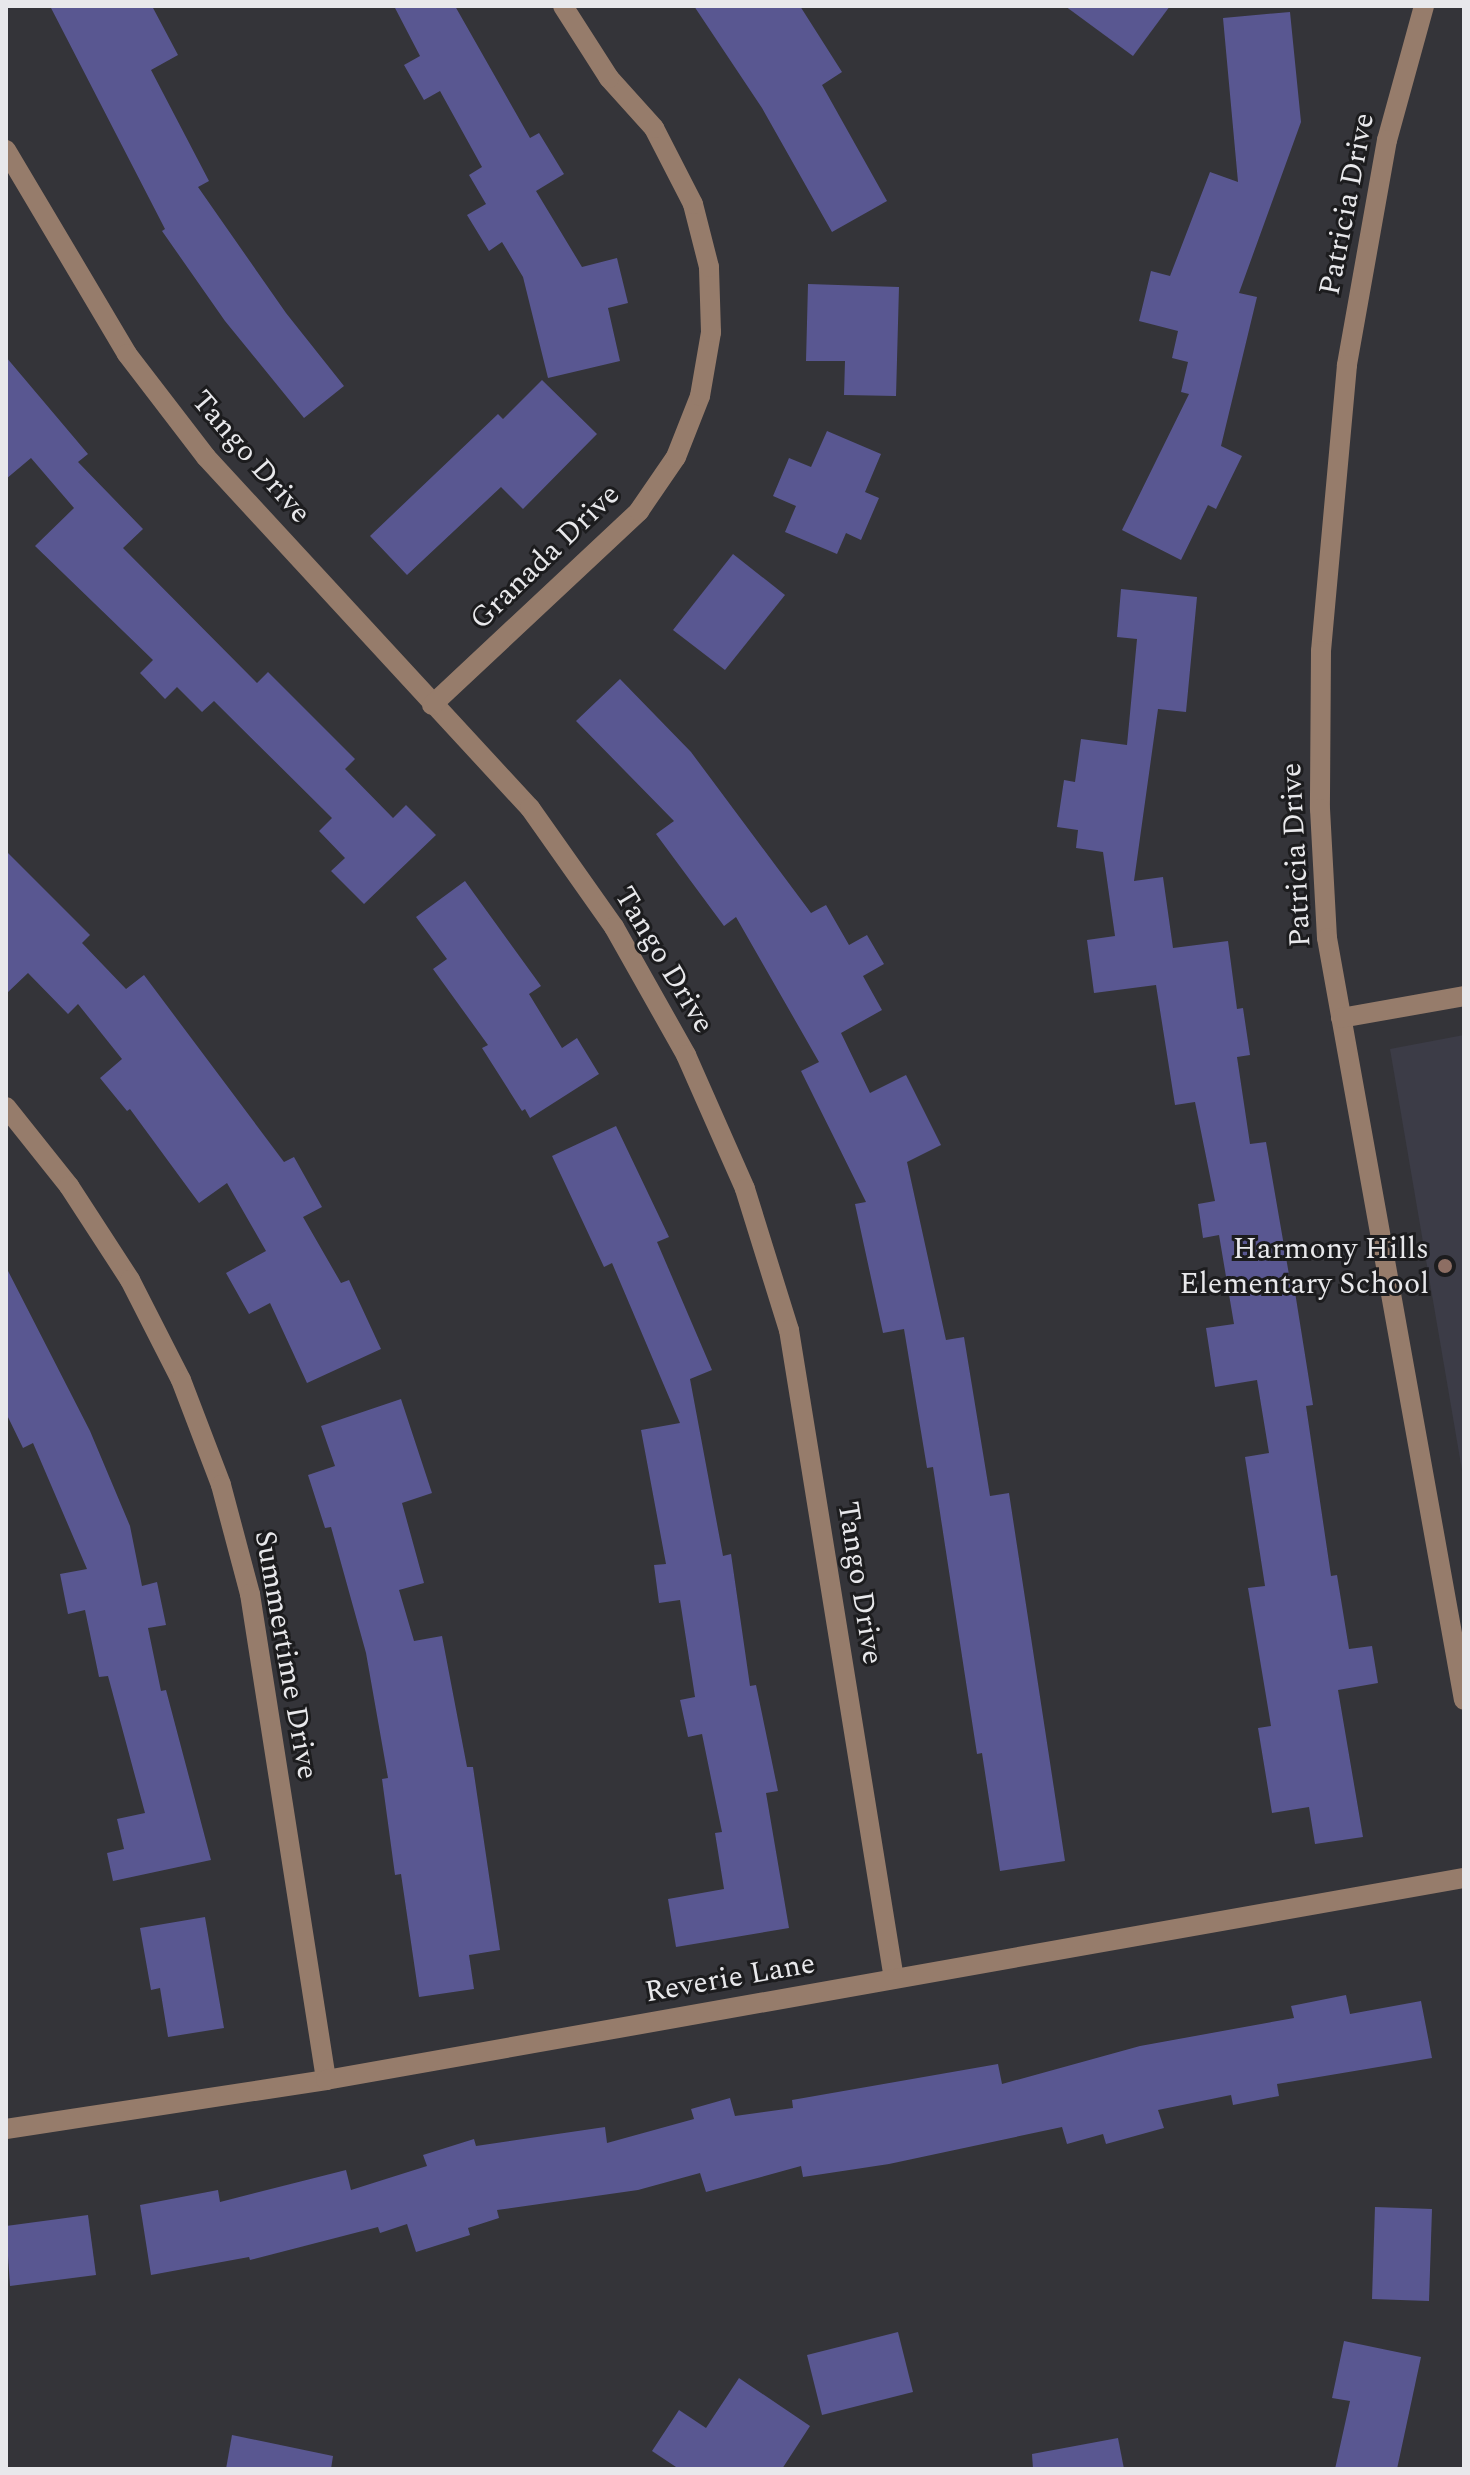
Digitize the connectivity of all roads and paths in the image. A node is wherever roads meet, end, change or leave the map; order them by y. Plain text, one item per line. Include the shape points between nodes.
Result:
1 (563, 6) edge
2 (1424, 6) edge
3 (6, 150) edge
4 (432, 705) junction
5 (1464, 996) edge
6 (1341, 1018) junction
7 (6, 1107) edge
8 (1464, 1700) edge
9 (1464, 1878) edge
10 (894, 1979) junction
11 (326, 2080) junction
12 (6, 2129) edge

1 - 4 street, Granada Drive via 609,78 654,128 693,204 709,267 711,319 700,396 676,457 639,511
2 - 6 street, Patricia Drive via 1387,140 1347,365 1321,651 1323,866 1327,938
3 - 4 street, Tango Drive via 127,354 197,446
4 - 10 street, Tango Drive via 530,808 614,927 686,1055 745,1189 789,1330
5 - 6 street
6 - 8 street, Patricia Drive
7 - 11 street, Summertime Drive via 69,1186 130,1280 181,1380 221,1485 250,1594
9 - 10 street, Reverie Lane
10 - 11 street, Reverie Lane
11 - 12 street, Reverie Lane

